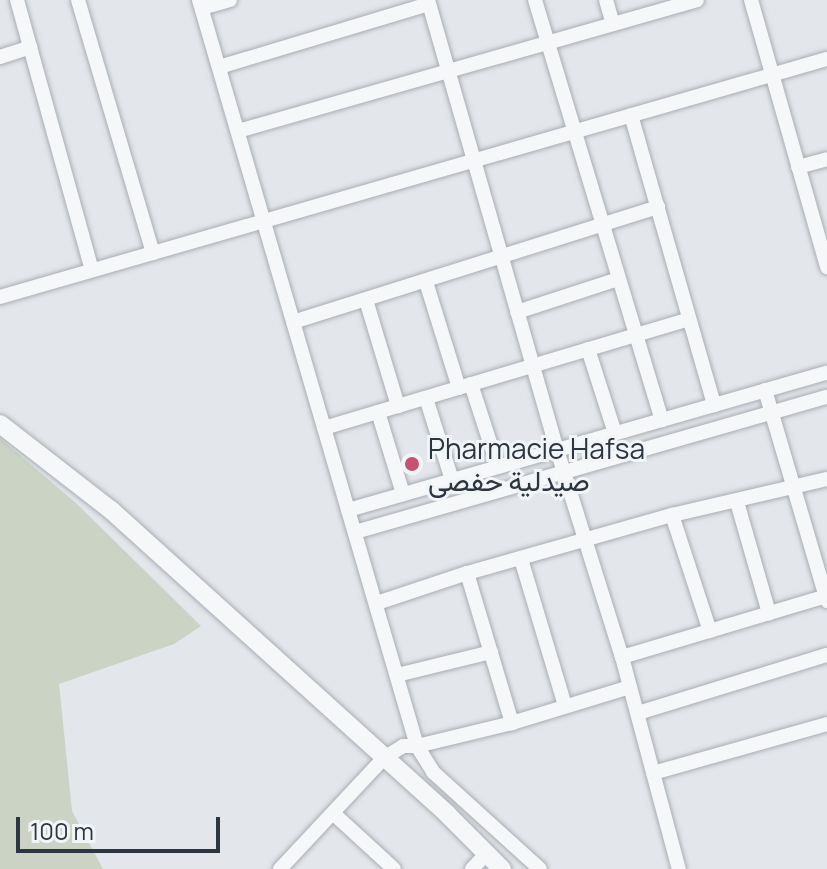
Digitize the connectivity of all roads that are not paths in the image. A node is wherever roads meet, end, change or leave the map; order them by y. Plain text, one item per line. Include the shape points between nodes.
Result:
1 (17, 0) edge
2 (78, 0) edge
3 (230, 0) edge
4 (535, 0) edge
5 (606, 0) edge
6 (697, 0) edge
7 (751, 0) edge
8 (429, 2) edge
9 (673, 3) edge
10 (201, 4) edge
11 (613, 24) junction
12 (547, 43) junction
13 (30, 47) junction
14 (0, 57) edge
15 (827, 59) edge
16 (219, 67) junction
17 (448, 71) junction
18 (772, 75) junction
19 (631, 115) junction
20 (238, 131) junction
21 (573, 132) junction
22 (827, 159) edge
23 (475, 160) junction
24 (798, 167) junction
25 (658, 207) junction
26 (264, 221) junction
27 (601, 226) junction
28 (153, 253) junction
29 (502, 259) junction
30 (827, 267) edge
31 (92, 270) junction
32 (618, 279) junction
33 (426, 282) junction
34 (0, 297) edge
35 (366, 300) junction
36 (517, 312) junction
37 (689, 319) junction
38 (293, 322) junction
39 (635, 335) junction
40 (588, 349) junction
41 (533, 366) junction
42 (827, 373) edge
43 (465, 386) junction
44 (765, 390) junction
45 (827, 397) edge
46 (426, 398) junction
47 (714, 405) junction
48 (398, 406) junction
49 (378, 412) junction
50 (772, 412) junction
51 (662, 420) junction
52 (0, 424) edge
53 (324, 428) junction
54 (615, 433) junction
55 (557, 450) junction
56 (498, 467) junction
57 (564, 471) junction
58 (827, 479) edge
59 (452, 480) junction
60 (794, 488) junction
61 (403, 494) junction
62 (737, 502) junction
63 (348, 510) junction
64 (672, 515) junction
65 (355, 532) junction
66 (586, 542) junction
67 (521, 559) junction
68 (467, 573) junction
69 (827, 598) edge
70 (377, 603) junction
71 (769, 613) junction
72 (710, 631) junction
73 (491, 652) junction
74 (827, 655) edge
75 (622, 657) junction
76 (397, 675) junction
77 (630, 687) junction
78 (565, 706) junction
79 (638, 713) junction
80 (512, 723) junction
81 (827, 724) edge
82 (417, 746) junction
83 (384, 758) junction
84 (653, 773) junction
85 (334, 814) junction
86 (487, 853) junction
87 (385, 866) edge
88 (286, 867) edge
89 (472, 869) edge
90 (502, 869) edge
91 (540, 869) edge
92 (679, 869) edge

1 - 13 street
2 - 28 street
3 - 10 street
4 - 12 street
5 - 11 street
6 - 9 street
7 - 18 street
8 - 16 street
8 - 17 street
9 - 11 street
10 - 16 street
11 - 12 street
12 - 17 street
12 - 21 street
13 - 14 street
13 - 31 street
15 - 18 street
16 - 20 street
17 - 20 street
17 - 23 street
18 - 19 street
18 - 24 street
19 - 21 street
19 - 25 street
20 - 26 street
21 - 23 street
21 - 27 street
22 - 24 street
23 - 26 street
23 - 29 street
24 - 30 street
25 - 27 street
25 - 37 street
26 - 28 street
26 - 38 street
27 - 29 street
27 - 32 street
28 - 31 street
29 - 33 street
29 - 36 street
31 - 34 street
32 - 36 street
32 - 39 street
33 - 35 street
33 - 43 street
35 - 38 street
35 - 48 street
36 - 41 street
37 - 39 street
37 - 47 street
38 - 53 street
39 - 40 street
39 - 51 street
40 - 41 street
40 - 54 street
41 - 43 street
41 - 55 street
42 - 44 street
43 - 46 street
43 - 56 street
44 - 47 street
44 - 50 street
45 - 50 street
46 - 48 street
46 - 59 street
47 - 51 street
48 - 49 street
49 - 53 street
49 - 61 street
50 - 57 street
50 - 60 street
51 - 54 street
52 - 83 street via 111,510
53 - 63 street
54 - 55 street
55 - 56 street
55 - 57 street
56 - 59 street
57 - 65 street
57 - 66 street
58 - 60 street
59 - 61 street
60 - 62 street
60 - 69 street
61 - 63 street
62 - 64 street
62 - 71 street
63 - 65 street
64 - 66 street
64 - 72 street
65 - 70 street
66 - 67 street
66 - 75 street
67 - 68 street
67 - 78 street
68 - 70 street
68 - 73 street
69 - 71 street
70 - 76 street
71 - 72 street
72 - 75 street
73 - 76 street
73 - 80 street
74 - 79 street
75 - 77 street
76 - 82 street
77 - 78 street
77 - 79 street
78 - 80 street
79 - 84 street
80 - 82 street
81 - 84 street
82 - 83 street via 403,746
82 - 91 street via 433,772
83 - 85 street
83 - 86 street
84 - 92 street
85 - 87 street
85 - 88 street
86 - 89 street
86 - 90 street

